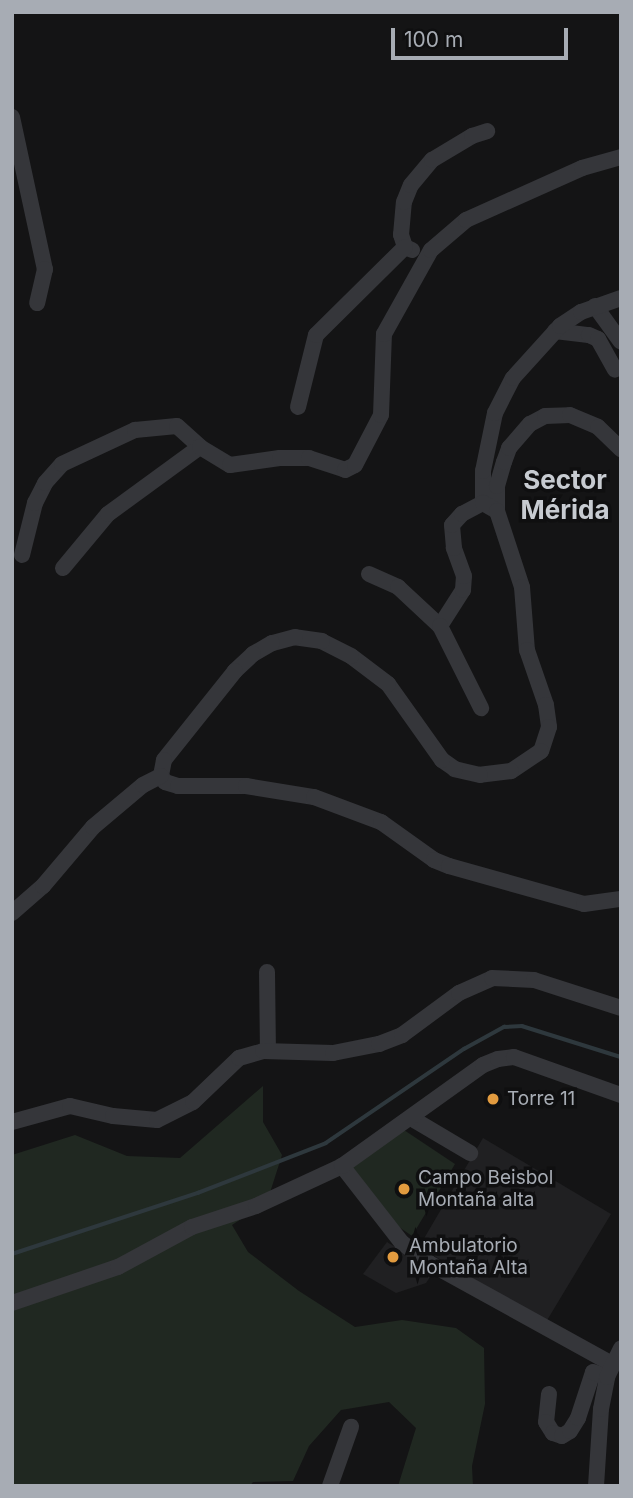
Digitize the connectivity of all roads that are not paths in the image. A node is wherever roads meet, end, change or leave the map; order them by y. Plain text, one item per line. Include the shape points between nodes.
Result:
1 (12, 117) edge
2 (487, 131) dead end
3 (621, 157) edge
4 (405, 247) junction
5 (427, 257) junction
6 (621, 298) edge
7 (37, 303) dead end
8 (595, 306) junction
9 (555, 331) junction
10 (621, 342) edge
11 (615, 370) dead end
12 (298, 407) dead end
13 (200, 447) junction
14 (621, 449) edge
15 (483, 503) junction
16 (497, 511) junction
17 (22, 555) dead end
18 (63, 568) dead end
19 (369, 573) dead end
20 (440, 626) junction
21 (481, 708) dead end
22 (161, 776) junction
23 (621, 900) edge
24 (12, 913) edge
25 (267, 972) dead end
26 (621, 1007) edge
27 (268, 1051) junction
28 (621, 1095) edge
29 (411, 1118) junction
30 (12, 1122) edge
31 (470, 1153) dead end
32 (342, 1166) junction
33 (12, 1304) edge
34 (621, 1348) edge
35 (609, 1371) junction
36 (549, 1394) dead end
37 (351, 1427) dead end
38 (330, 1486) edge
39 (596, 1486) edge

1 - 7 street via 45,269
2 - 4 street via 472,135 419,171 404,202 401,235
3 - 5 street via 582,168 467,220
4 - 5 street
4 - 12 street via 316,335
5 - 13 street via 384,334 381,415 355,465 345,470 302,458 230,465
6 - 8 street
8 - 9 street
8 - 10 street
9 - 11 street via 598,339
9 - 15 street via 502,396 482,471
13 - 17 street via 177,426 135,430 62,464 45,483 36,503
13 - 18 street via 108,513
14 - 16 street via 598,427 570,415 545,416 530,424 509,448 497,486
15 - 16 street
15 - 20 street via 452,525 463,590
16 - 22 street via 523,587 527,650 546,705 547,738 529,761 493,775 455,769 442,760 388,684 351,656 295,637 272,643 235,671 172,748
19 - 20 street via 398,587
20 - 21 street
22 - 23 street via 178,786 246,786 314,797 381,822 449,866 584,904
22 - 24 street via 143,785 93,827 43,886
25 - 27 street
26 - 27 street via 534,980 492,978 458,993 402,1035 379,1044 333,1053
27 - 30 street via 239,1058 193,1102 157,1120 70,1106
28 - 29 street via 514,1057 483,1065
29 - 31 street
29 - 32 street
32 - 33 street via 256,1206 192,1227 118,1267
32 - 35 street via 379,1217 411,1250
34 - 35 street
35 - 36 street via 593,1372 578,1418 562,1436 553,1433 546,1422
35 - 39 street via 601,1409
37 - 38 street

